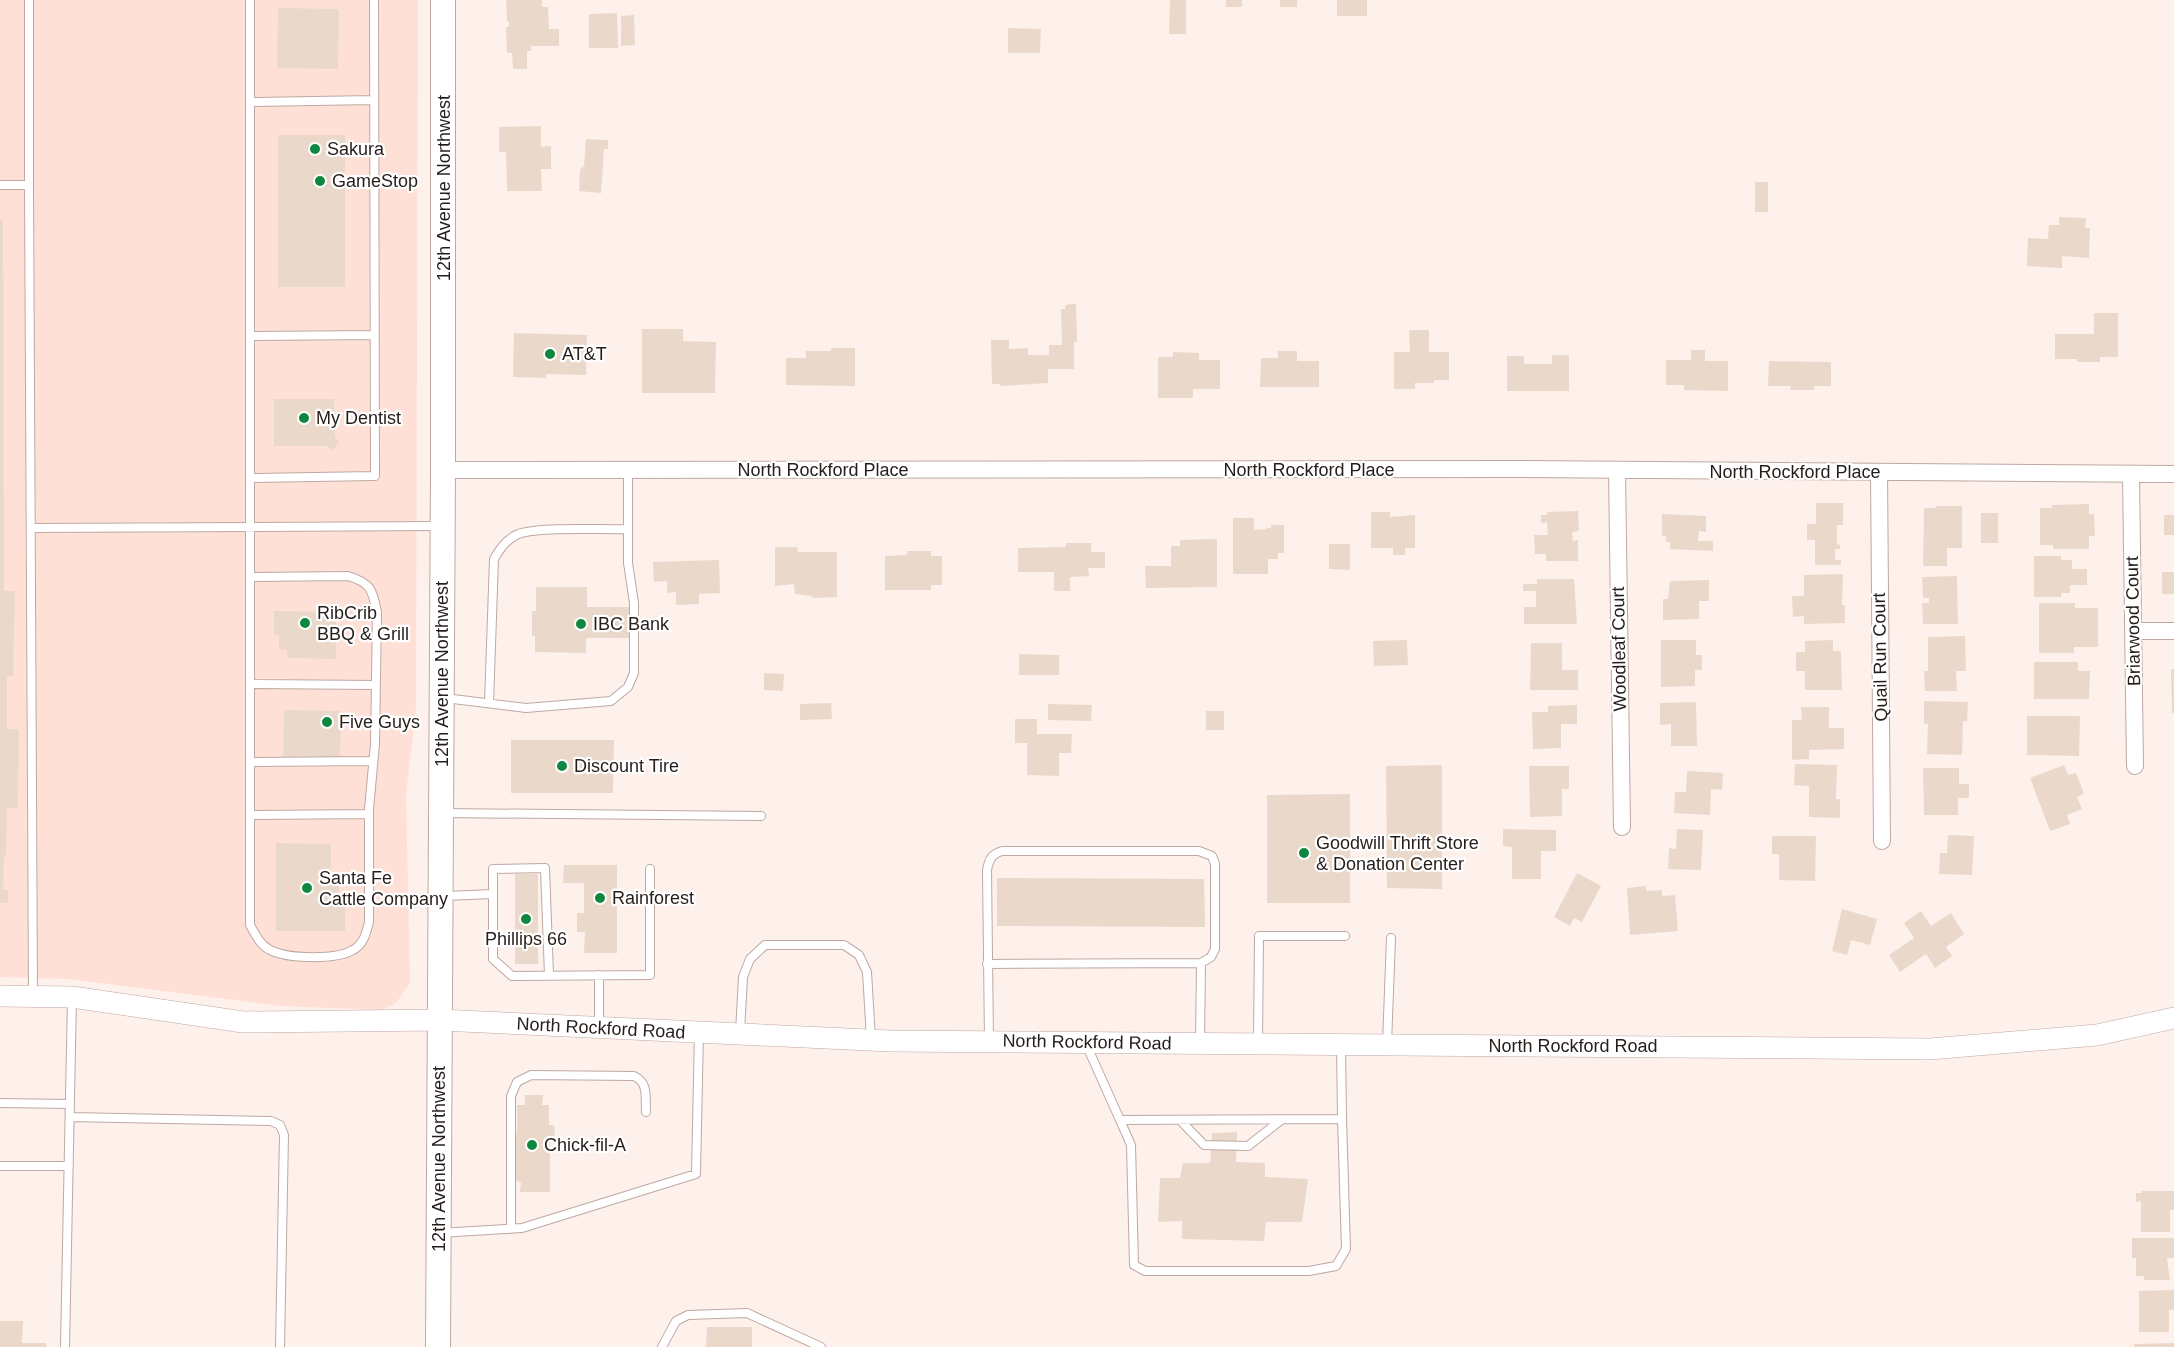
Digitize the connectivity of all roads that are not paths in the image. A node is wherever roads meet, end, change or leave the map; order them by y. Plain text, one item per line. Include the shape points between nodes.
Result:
1 (29, 0) edge
2 (250, 0) edge
3 (375, 0) edge
4 (443, 0) edge
5 (374, 100) junction
6 (250, 102) junction
7 (0, 185) edge
8 (29, 185) junction
9 (374, 335) junction
10 (250, 336) junction
11 (443, 470) junction
12 (628, 470) junction
13 (1617, 470) junction
14 (1879, 472) junction
15 (2174, 474) edge
16 (2131, 475) junction
17 (251, 478) junction
18 (251, 526) junction
19 (443, 526) junction
20 (32, 528) junction
21 (628, 529) junction
22 (251, 577) junction
23 (2133, 631) junction
24 (2174, 632) edge
25 (251, 684) junction
26 (375, 685) junction
27 (442, 698) junction
28 (489, 703) junction
29 (372, 761) junction
30 (250, 762) junction
31 (2134, 766) dead end
32 (441, 813) junction
33 (369, 814) junction
34 (250, 815) junction
35 (761, 816) dead end
36 (1622, 827) dead end
37 (1882, 841) dead end
38 (650, 869) dead end
39 (493, 894) junction
40 (441, 896) junction
41 (1345, 936) dead end
42 (1391, 938) dead end
43 (1201, 963) junction
44 (987, 964) junction
45 (549, 975) junction
46 (599, 975) junction
47 (0, 996) edge
48 (33, 996) junction
49 (72, 997) junction
50 (2174, 1018) edge
51 (440, 1020) junction
52 (599, 1028) junction
53 (699, 1032) junction
54 (740, 1034) junction
55 (871, 1040) junction
56 (988, 1041) junction
57 (1085, 1042) junction
58 (1200, 1043) junction
59 (1258, 1044) junction
60 (1341, 1044) junction
61 (1387, 1044) junction
62 (0, 1103) edge
63 (70, 1104) junction
64 (646, 1112) dead end
65 (70, 1117) junction
66 (1342, 1119) junction
67 (1120, 1120) junction
68 (1180, 1120) junction
69 (1281, 1120) junction
70 (0, 1166) edge
71 (69, 1166) junction
72 (511, 1229) junction
73 (439, 1233) junction
74 (663, 1346) edge
75 (65, 1347) edge
76 (280, 1347) edge
77 (438, 1347) edge
78 (821, 1347) edge

1 - 8 lane
2 - 6 lane
3 - 5 lane
4 - 11 main road, 12th Avenue Northwest
5 - 6 lane
5 - 9 lane
6 - 10 lane
7 - 8 lane
8 - 20 lane
9 - 10 lane
9 - 17 lane via 375,476
10 - 17 lane
11 - 12 street, North Rockford Place
11 - 19 main road, 12th Avenue Northwest
12 - 13 street, North Rockford Place
12 - 21 lane
13 - 14 street, North Rockford Place
13 - 36 street, Woodleaf Court
14 - 16 street, North Rockford Place
14 - 37 street, Quail Run Court
15 - 16 street, North Rockford Place
16 - 23 street, Briarwood Court
17 - 18 lane
18 - 19 lane
18 - 20 lane
18 - 22 lane
19 - 27 main road, 12th Avenue Northwest
20 - 48 lane
21 - 28 lane via 541,531 518,534 504,543 494,559
21 - 28 lane via 634,674 628,687 611,701 526,708
22 - 25 lane
22 - 26 lane via 348,576 363,580 373,592 376,612
23 - 24 street
23 - 31 street, Briarwood Court
25 - 26 lane
25 - 30 lane
26 - 29 lane
27 - 28 lane
27 - 32 main road, 12th Avenue Northwest
29 - 30 lane
29 - 33 lane
30 - 34 lane
32 - 35 lane
32 - 40 main road, 12th Avenue Northwest
33 - 34 lane
33 - 34 lane via 369,922 364,939 354,950 334,956 289,955 270,950 258,941 250,925
38 - 46 lane via 650,975
39 - 40 lane
39 - 45 lane via 493,958 512,976
39 - 45 lane via 493,869 545,868
40 - 51 main road, 12th Avenue Northwest
41 - 59 lane via 1259,936
42 - 61 lane
43 - 44 lane
43 - 44 lane via 1215,949 1215,864 1206,852 1002,850 989,860 987,870
43 - 58 lane
44 - 56 lane
45 - 46 lane
46 - 52 lane
47 - 48 street, North Rockford Road
48 - 49 street, North Rockford Road
49 - 51 street, North Rockford Road via 243,1022
49 - 63 lane
50 - 61 street, North Rockford Road via 2097,1035 1930,1048
51 - 52 street, North Rockford Road
51 - 73 main road, 12th Avenue Northwest
52 - 53 street, North Rockford Road
53 - 54 street, North Rockford Road
53 - 72 lane via 696,1174
54 - 55 street, North Rockford Road
54 - 55 lane via 743,977 750,959 765,945 844,945 859,956 867,972
55 - 56 street, North Rockford Road
56 - 57 street, North Rockford Road
57 - 58 street, North Rockford Road
57 - 67 lane
58 - 59 street, North Rockford Road
59 - 60 street, North Rockford Road
60 - 61 street, North Rockford Road
60 - 66 lane
62 - 63 lane
63 - 65 lane
64 - 72 lane via 645,1085 634,1076 531,1075 517,1082 511,1096
65 - 71 lane
65 - 76 lane via 271,1121 280,1125 284,1135
66 - 67 lane via 1346,1249 1336,1266 1309,1271 1145,1271 1134,1265 1131,1145
66 - 69 lane
67 - 68 lane
68 - 69 lane
68 - 69 lane via 1204,1144 1248,1146
70 - 71 lane
71 - 75 lane
72 - 73 lane
73 - 77 main road, 12th Avenue Northwest
74 - 78 lane via 676,1321 688,1315 747,1313

